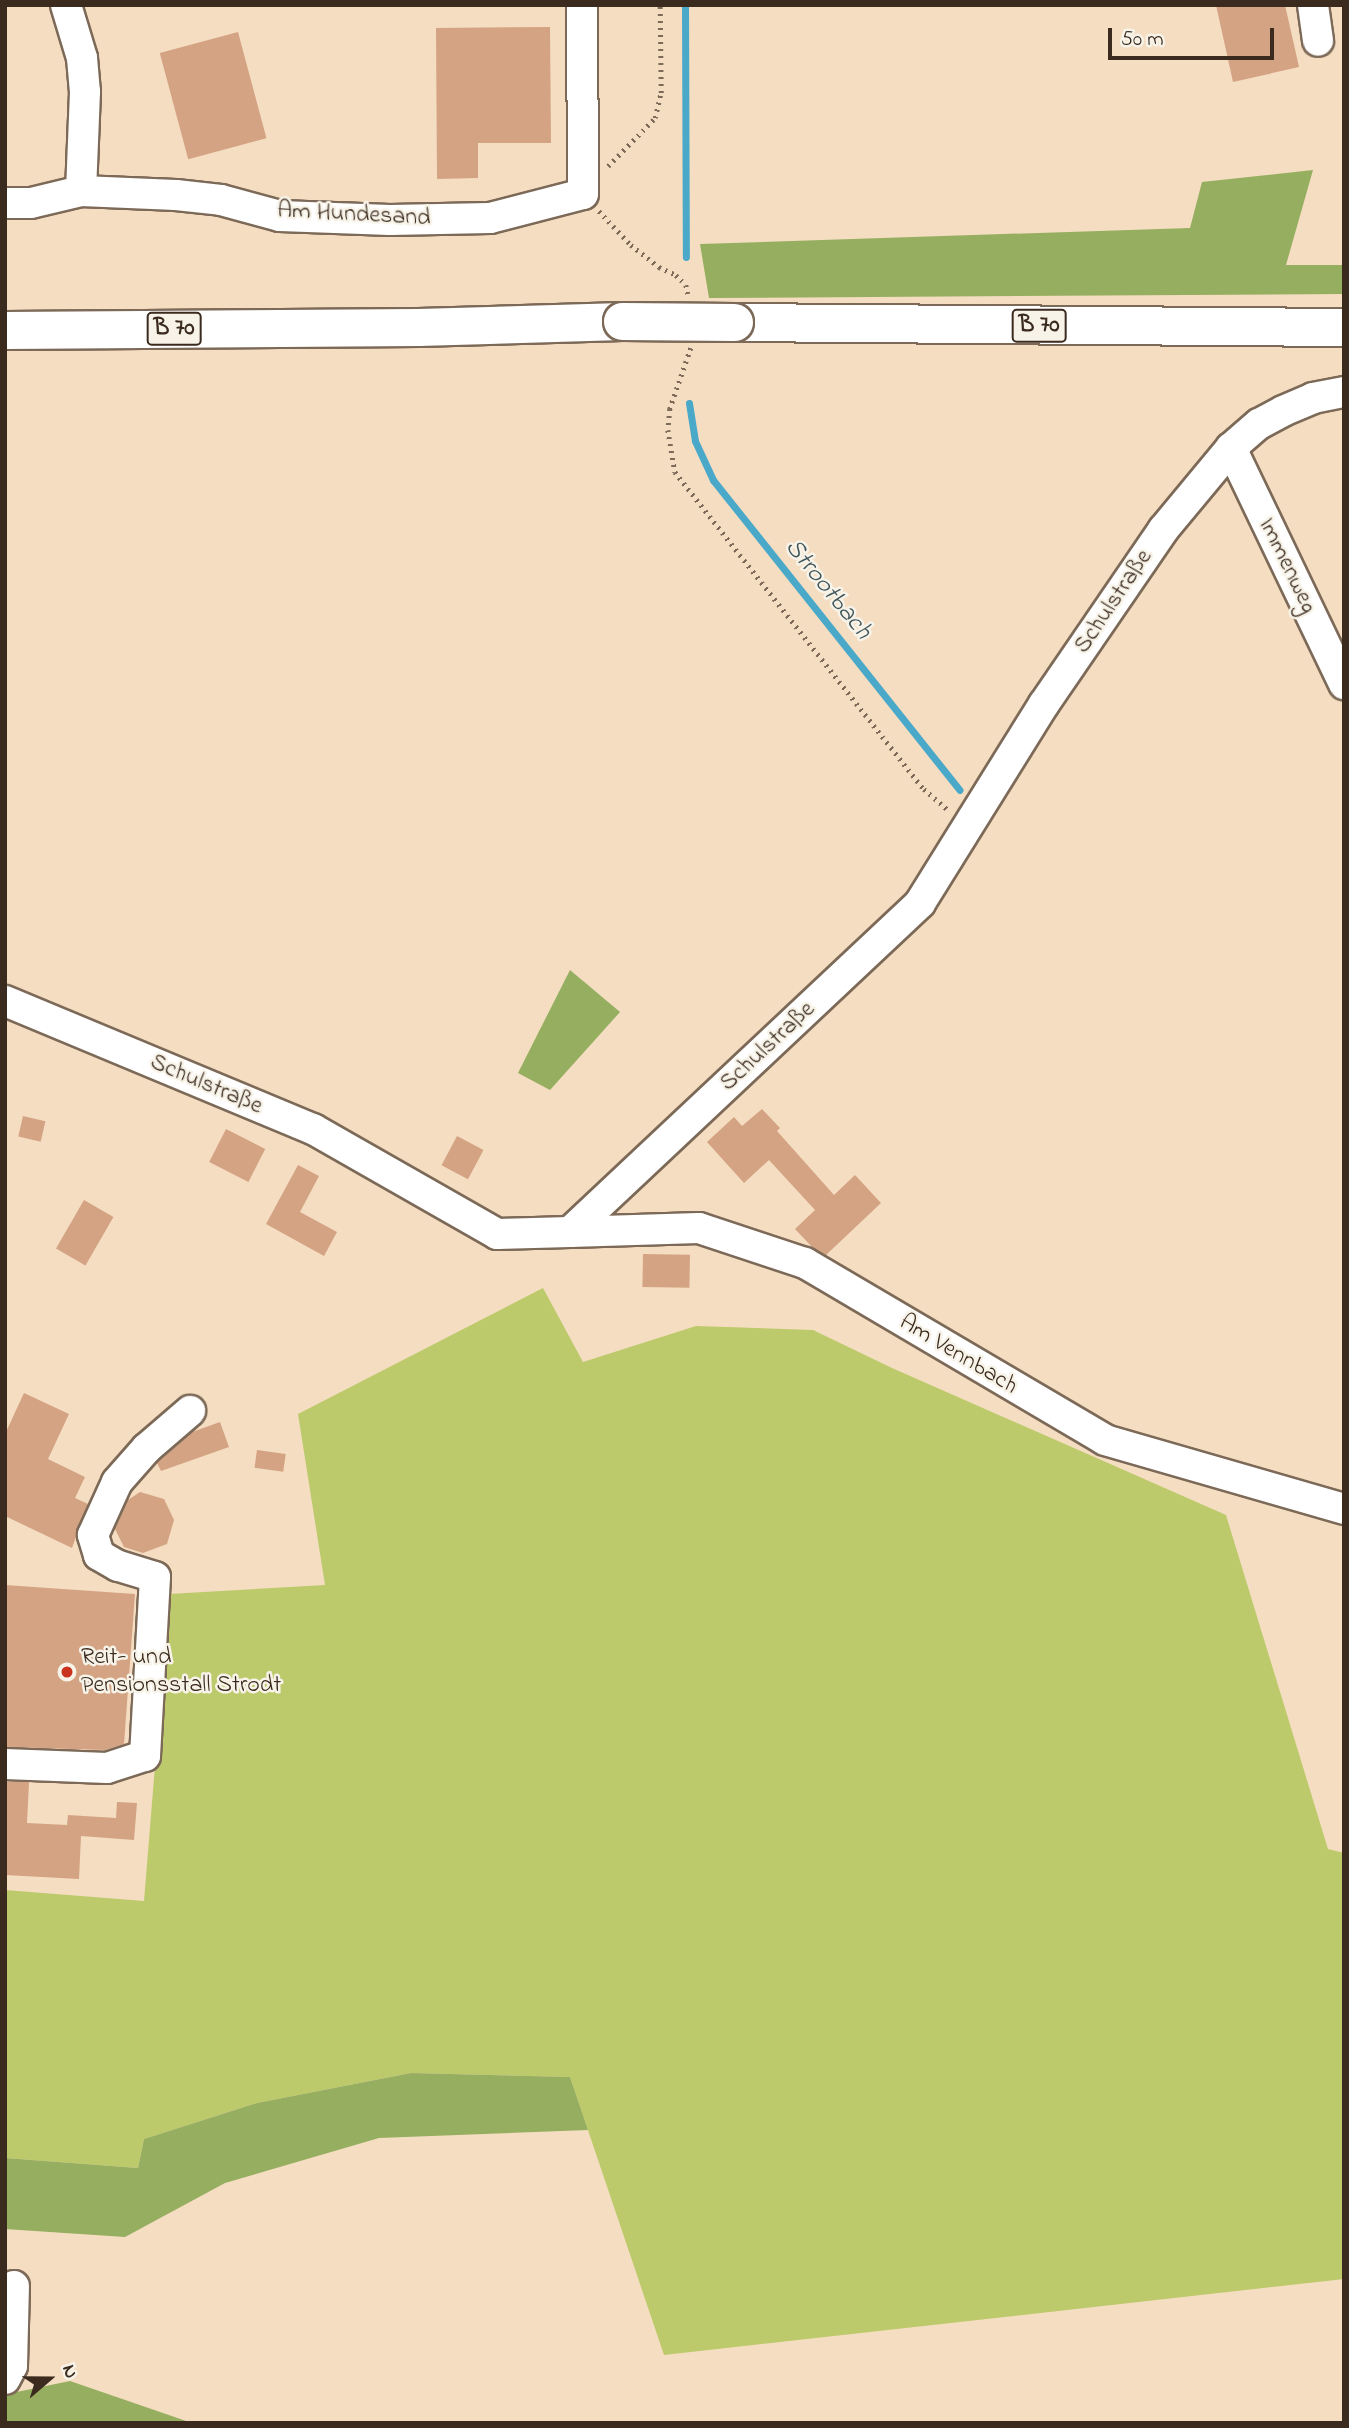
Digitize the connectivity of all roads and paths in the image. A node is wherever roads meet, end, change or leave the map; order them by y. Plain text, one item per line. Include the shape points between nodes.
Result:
1 (66, 5) edge
2 (582, 5) edge
3 (660, 5) edge
4 (1313, 5) edge
5 (1318, 41) dead end
6 (81, 191) junction
7 (583, 194) junction
8 (5, 203) edge
9 (1344, 327) edge
10 (11, 331) edge
11 (1344, 392) edge
12 (1231, 449) junction
13 (671, 450) dead end
14 (1344, 684) edge
15 (968, 828) junction
16 (5, 1002) edge
17 (570, 1232) junction
18 (190, 1411) dead end
19 (1344, 1509) edge
20 (5, 1764) edge
21 (14, 2286) dead end
22 (5, 2379) edge

1 - 6 street via 82,58 85,92
2 - 7 street
3 - 7 path via 661,93 655,118
4 - 5 street
6 - 7 street, Am Hundesand via 221,200 280,216 390,220 490,218
6 - 8 street, Am Hundesand via 31,203
9 - 10 main road, B 70, bridge via 622,321
11 - 12 street, Schulstraße via 1312,398 1283,411 1259,424
12 - 14 street, Immenweg
12 - 15 street, Schulstraße via 1163,530 1044,704
13 - 15 path via 675,472 698,505 924,789
15 - 17 street, Schulstraße via 920,903
16 - 17 street, Schulstraße via 313,1129 497,1234
17 - 19 street, Am Vennbach via 699,1228 804,1263 1105,1440
18 - 20 street via 146,1448 117,1482 93,1535 99,1555 155,1577 145,1756 107,1768
21 - 22 street via 12,2366

